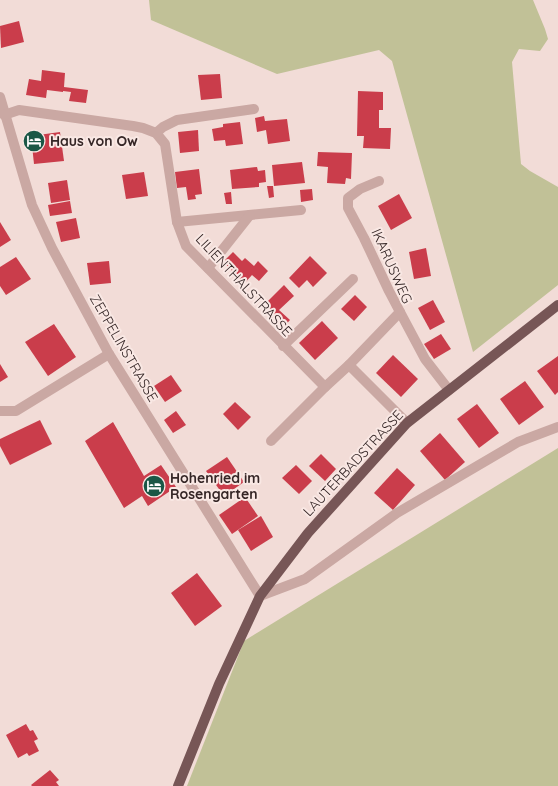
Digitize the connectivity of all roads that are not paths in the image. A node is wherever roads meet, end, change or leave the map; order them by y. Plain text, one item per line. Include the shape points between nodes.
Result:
1 (0, 97) edge
2 (254, 109) dead end
3 (4, 115) junction
4 (156, 133) junction
5 (379, 181) dead end
6 (301, 210) dead end
7 (250, 215) junction
8 (177, 222) junction
9 (208, 268) junction
10 (353, 279) dead end
11 (558, 305) edge
12 (400, 312) junction
13 (283, 346) junction
14 (109, 354) junction
15 (349, 365) junction
16 (325, 388) junction
17 (449, 390) junction
18 (0, 411) edge
19 (407, 423) junction
20 (558, 427) edge
21 (271, 441) dead end
22 (260, 596) junction
23 (178, 786) edge

1 - 3 street, ZEPPELINSTRASSE
2 - 4 street via 177,120
3 - 4 street via 19,110 133,126
3 - 14 street, ZEPPELINSTRASSE via 32,205
4 - 8 street, LILIENTHALSTRASSE via 165,144
5 - 12 street, IKARUSWEG via 360,189 348,198 348,208
6 - 7 street
7 - 8 street
7 - 9 street
8 - 9 street, LILIENTHALSTRASSE via 186,246
9 - 13 street, LILIENTHALSTRASSE
10 - 13 street
11 - 17 main road, LAUTERBADSTRASSE
12 - 15 street, IKARUSWEG
12 - 17 street via 425,359
13 - 16 street, LILIENTHALSTRASSE
14 - 18 street via 16,411
14 - 22 street, ZEPPELINSTRASSE
15 - 16 street
15 - 19 street
16 - 21 street
17 - 19 main road, LAUTERBADSTRASSE
19 - 22 main road, LAUTERBADSTRASSE via 308,533
20 - 22 street via 518,442 397,513 305,579
22 - 23 main road, LAUTERBADSTRASSE via 219,684

